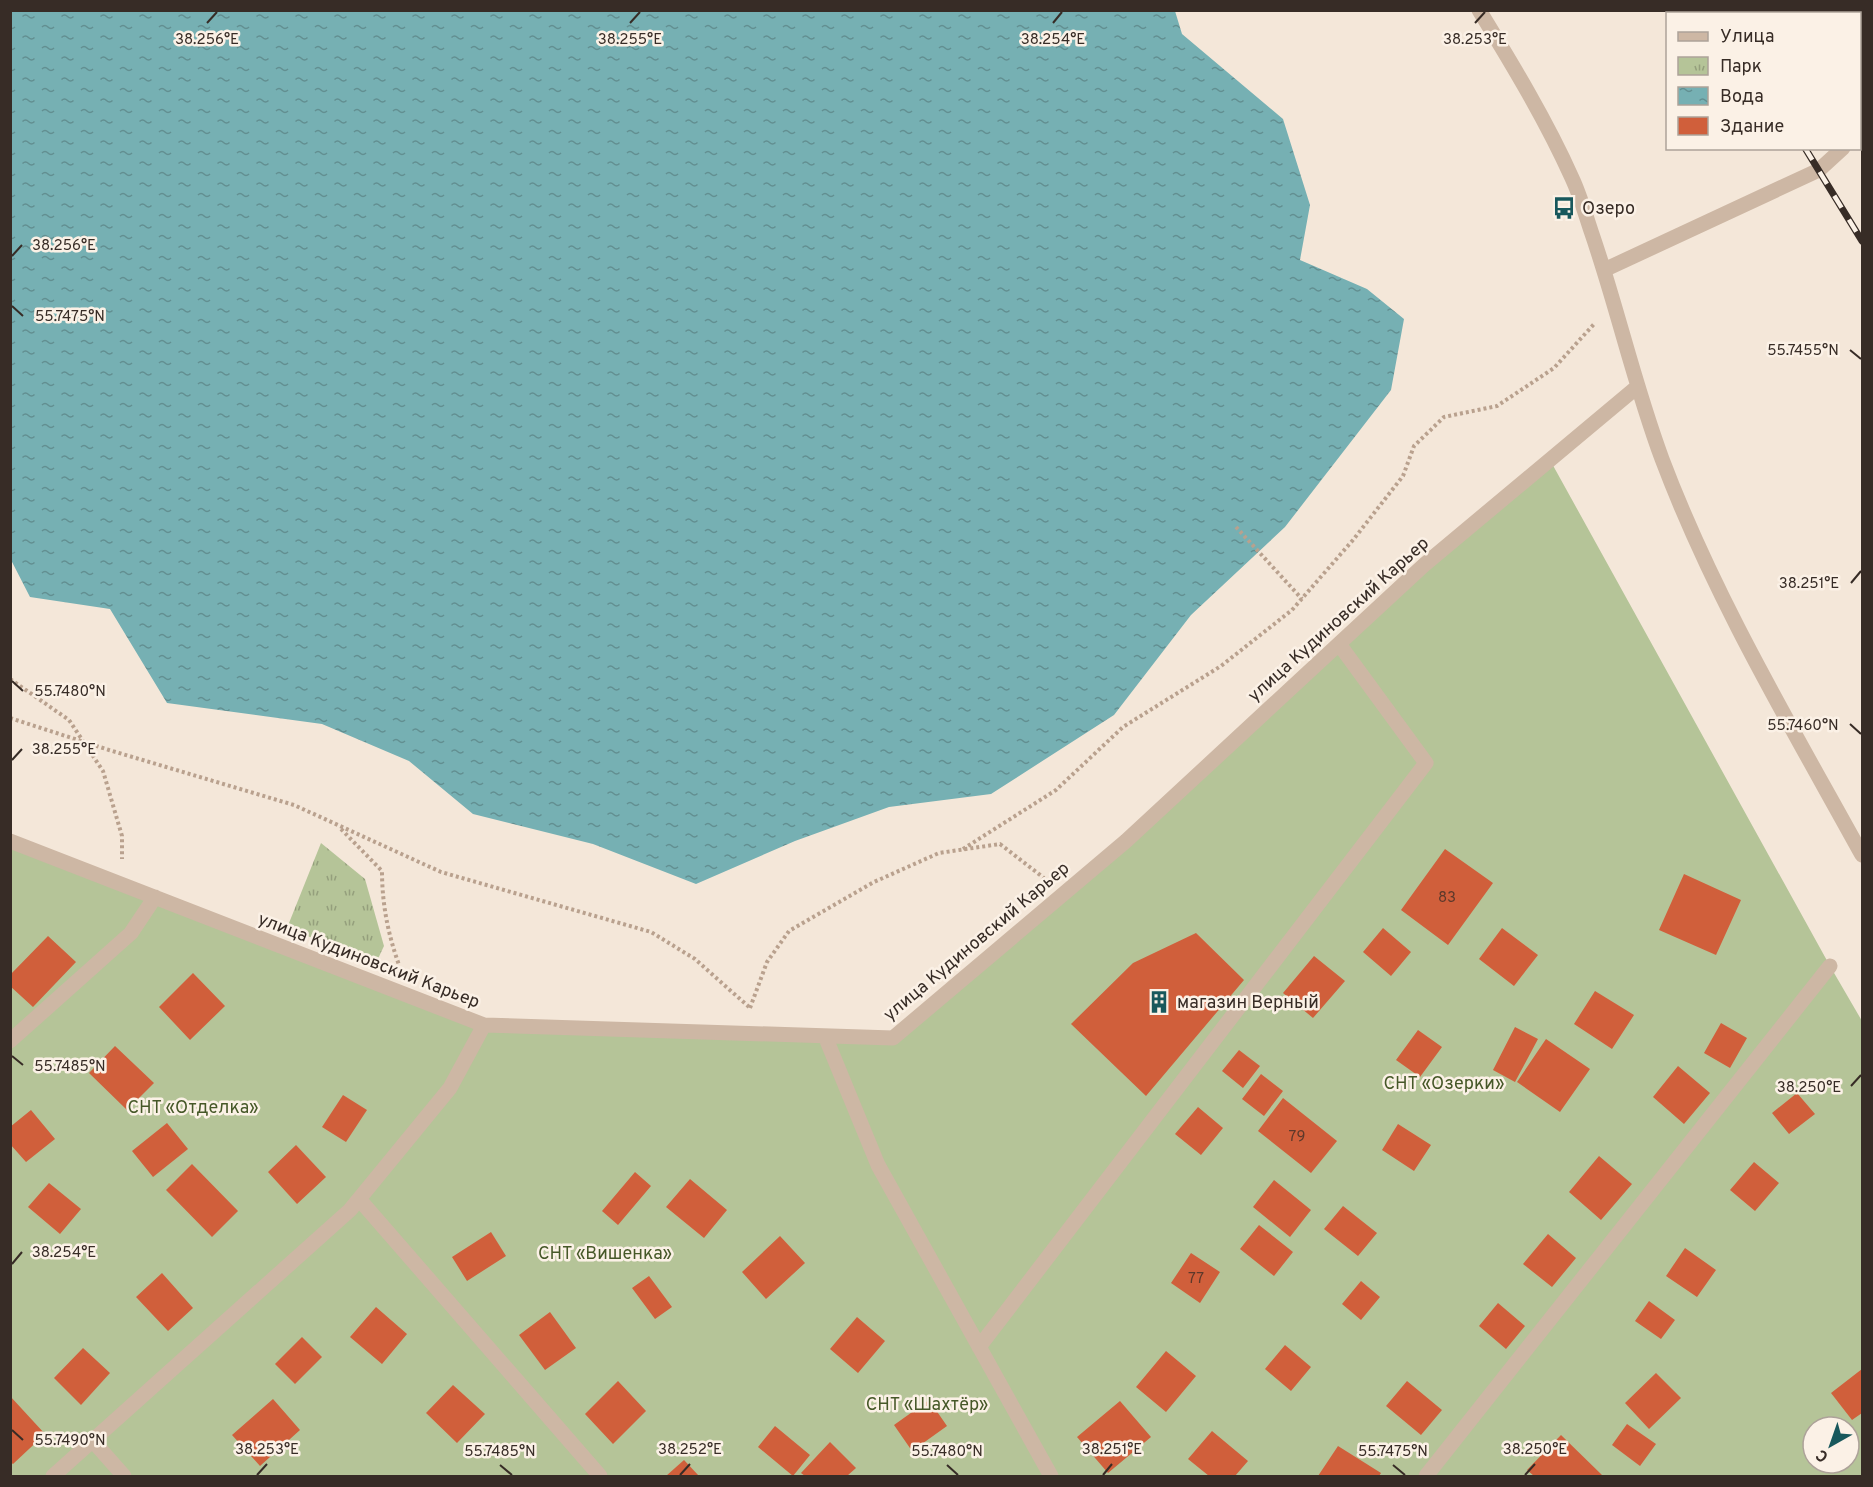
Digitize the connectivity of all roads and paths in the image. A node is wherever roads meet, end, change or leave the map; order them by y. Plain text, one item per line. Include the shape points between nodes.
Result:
1 (1479, 10) edge
2 (1841, 150) edge
3 (1604, 270) junction
4 (1614, 303) junction
5 (1637, 387) junction
6 (1236, 527) dead end
7 (1302, 599) junction
8 (1339, 644) junction
9 (10, 679) edge
10 (10, 718) edge
11 (338, 826) junction
12 (10, 840) edge
13 (963, 849) junction
14 (1863, 855) edge
15 (122, 884) junction
16 (1064, 893) junction
17 (155, 897) junction
18 (1830, 966) dead end
19 (411, 997) junction
20 (750, 1008) junction
21 (484, 1025) junction
22 (741, 1033) junction
23 (825, 1036) junction
24 (10, 1041) edge
25 (359, 1199) junction
26 (979, 1347) junction
27 (93, 1441) junction
28 (53, 1476) edge
29 (124, 1476) edge
30 (600, 1476) edge
31 (1051, 1476) edge
32 (1426, 1476) edge

1 - 3 street via 1573,179
2 - 3 street via 1818,170
3 - 4 street
4 - 5 street
4 - 7 path via 1554,368 1497,406 1444,417 1414,446 1403,476
5 - 8 street, улица Кудиновский Карьер via 1424,565
5 - 14 street via 1662,459 1726,603
6 - 7 path
7 - 13 path via 1221,666 1123,727 1056,790
8 - 16 street, улица Кудиновский Карьер via 1126,841
8 - 26 street via 1426,763
9 - 15 path via 69,720 103,771 122,836
10 - 11 path via 294,805
11 - 19 path via 382,872 382,898 390,939
11 - 20 path via 441,872 651,932 696,959
12 - 15 street, улица Кудиновский Карьер
13 - 16 path via 1000,844
13 - 20 path via 939,853 874,882 789,931 767,962
15 - 17 street, улица Кудиновский Карьер
16 - 23 street, улица Кудиновский Карьер via 893,1038
17 - 19 street, улица Кудиновский Карьер
17 - 24 street via 131,933
18 - 32 street
19 - 21 street, улица Кудиновский Карьер
20 - 22 path
21 - 22 street, улица Кудиновский Карьер
21 - 25 street via 450,1088
22 - 23 street, улица Кудиновский Карьер
23 - 26 street via 878,1165
25 - 27 street
25 - 30 street
26 - 31 street
27 - 28 street
27 - 29 street

